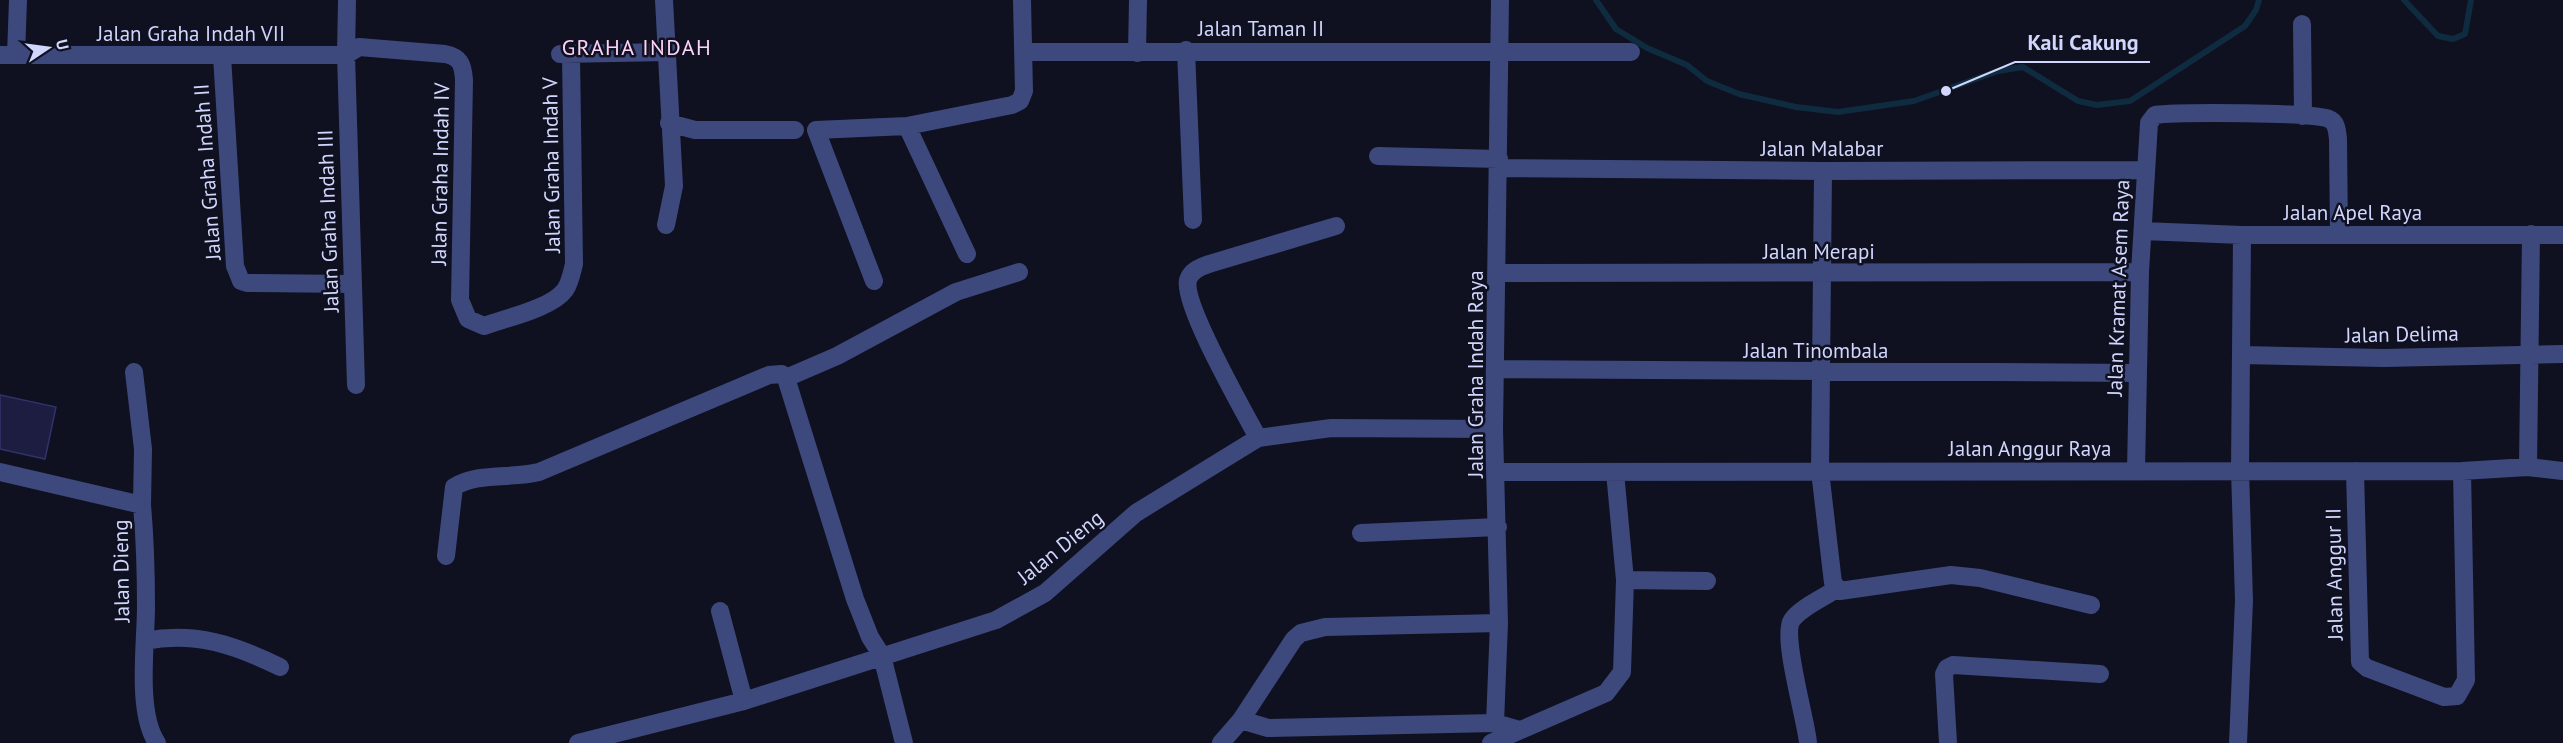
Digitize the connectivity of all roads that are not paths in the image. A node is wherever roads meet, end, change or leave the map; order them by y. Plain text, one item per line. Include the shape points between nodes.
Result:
1 (18, 0) edge
2 (347, 0) edge
3 (664, 0) edge
4 (1022, 0) edge
5 (1138, 0) edge
6 (1500, 0) edge
7 (2302, 24) dead end
8 (1186, 50) junction
9 (1498, 51) junction
10 (667, 52) junction
11 (1024, 52) junction
12 (1631, 52) dead end
13 (1137, 53) junction
14 (8, 55) edge
15 (346, 55) junction
16 (222, 56) junction
17 (2303, 116) junction
18 (669, 123) junction
19 (907, 126) junction
20 (795, 130) dead end
21 (1378, 156) dead end
22 (1499, 164) junction
23 (2145, 170) junction
24 (1822, 171) junction
25 (1193, 220) dead end
26 (666, 225) dead end
27 (1336, 226) dead end
28 (2143, 231) junction
29 (2531, 234) junction
30 (2242, 235) junction
31 (2339, 235) junction
32 (2563, 235) edge
33 (968, 254) dead end
34 (1019, 272) dead end
35 (2140, 272) junction
36 (1498, 273) junction
37 (1821, 274) junction
38 (874, 281) dead end
39 (352, 284) junction
40 (460, 300) joint
41 (2531, 354) junction
42 (2563, 354) edge
43 (2242, 355) junction
44 (1495, 369) junction
45 (134, 372) dead end
46 (1819, 372) junction
47 (2137, 373) junction
48 (786, 378) junction
49 (356, 385) dead end
50 (1494, 429) junction
51 (1258, 438) junction
52 (2528, 467) junction
53 (2136, 470) junction
54 (2240, 470) junction
55 (1820, 471) junction
56 (2355, 471) junction
57 (2462, 471) junction
58 (2563, 471) edge
59 (0, 472) edge
60 (1496, 472) junction
61 (1615, 472) junction
62 (142, 505) junction
63 (1498, 527) junction
64 (1361, 533) dead end
65 (446, 556) dead end
66 (1625, 580) junction
67 (1707, 581) dead end
68 (1838, 588) junction
69 (2091, 605) dead end
70 (720, 611) dead end
71 (1499, 623) junction
72 (145, 642) junction
73 (882, 656) junction
74 (280, 667) dead end
75 (2100, 674) dead end
76 (744, 701) junction
77 (1241, 720) junction
78 (1495, 723) junction
79 (1523, 736) edge
80 (155, 743) edge
81 (578, 743) edge
82 (904, 743) edge
83 (1221, 743) edge
84 (1491, 743) edge
85 (1808, 743) edge
86 (1948, 743) edge
87 (2238, 743) edge

1 - 14 street
2 - 15 street, Jalan Graha Indah III
3 - 10 street
4 - 11 street
5 - 13 street
6 - 9 street, Jalan Graha Indah Raya
7 - 17 street
8 - 9 street, Jalan Taman II
8 - 13 street, Jalan Taman II
8 - 25 street
9 - 12 street, Jalan Taman II
9 - 22 street, Jalan Graha Indah Raya
10 - 18 street
10 - 40 street, Jalan Graha Indah V via 565,54 574,264 570,280 552,302 484,326 468,319
11 - 13 street, Jalan Taman II
11 - 19 street via 1020,101
14 - 16 street, Jalan Graha Indah VII
15 - 16 street, Jalan Graha Indah VII
15 - 39 street, Jalan Graha Indah III
15 - 40 street, Jalan Graha Indah IV via 359,47 445,54 455,56 461,63 464,80
16 - 39 street, Jalan Graha Indah II via 237,274 246,283
17 - 23 street, Jalan Kramat Asem Raya via 2156,115 2149,123
17 - 31 street via 2329,119 2336,126
18 - 20 street via 695,130
18 - 26 street via 674,186
19 - 33 street
19 - 38 street via 816,130
21 - 22 street, Jalan Malabar
22 - 24 street, Jalan Malabar
22 - 36 street, Jalan Graha Indah Raya
23 - 24 street, Jalan Malabar
23 - 28 street, Jalan Kramat Asem Raya
24 - 37 street
27 - 51 street via 1209,264 1188,278 1187,288 1210,348
28 - 30 street, Jalan Apel Raya
28 - 35 street, Jalan Kramat Asem Raya
29 - 31 street, Jalan Apel Raya
29 - 32 street, Jalan Apel Raya
29 - 41 street
30 - 31 street, Jalan Apel Raya
30 - 43 street
34 - 48 street via 956,292 837,356
35 - 37 street, Jalan Merapi
35 - 47 street, Jalan Kramat Asem Raya
36 - 37 street, Jalan Merapi
36 - 44 street, Jalan Graha Indah Raya
37 - 46 street
39 - 49 street, Jalan Graha Indah III
41 - 42 street, Jalan Delima
41 - 43 street, Jalan Delima via 2384,358
41 - 52 street
43 - 54 street
44 - 46 street, Jalan Tinombala
44 - 50 street, Jalan Graha Indah Raya
45 - 62 street via 143,449
46 - 47 street, Jalan Tinombala
46 - 55 street
47 - 53 street, Jalan Kramat Asem Raya
48 - 65 street via 776,373 770,375 539,472 464,480 454,487 451,498
48 - 73 street via 855,599
50 - 51 street, Jalan Dieng via 1331,428
50 - 60 street, Jalan Graha Indah Raya
51 - 73 street, Jalan Dieng via 1136,513 1045,593 996,620
52 - 57 street, Jalan Anggur Raya
52 - 58 street, Jalan Anggur Raya
53 - 54 street, Jalan Anggur Raya
53 - 55 street, Jalan Anggur Raya
54 - 56 street, Jalan Anggur Raya
54 - 87 street via 2244,600
55 - 61 street, Jalan Anggur Raya
55 - 68 street via 1833,583
56 - 57 street, Jalan Anggur Raya
56 - 57 street, Jalan Anggur II via 2360,662 2444,697 2457,696 2466,680
59 - 62 street, Jalan Dieng
60 - 61 street, Jalan Anggur Raya
60 - 63 street, Jalan Graha Indah Raya
61 - 66 street
62 - 72 street, Jalan Dieng
63 - 64 street
63 - 71 street, Jalan Graha Indah Raya
66 - 67 street
66 - 79 street via 1622,672 1606,693
68 - 69 street via 1840,591 1951,574
68 - 85 street via 1800,613 1789,630
70 - 76 street
71 - 77 street via 1324,627 1301,633
71 - 78 street, Jalan Graha Indah Raya
72 - 74 street via 178,636 211,640 245,650
72 - 80 street, Jalan Dieng via 148,725
73 - 76 street, Jalan Dieng
73 - 82 street
75 - 86 street via 1953,665 1944,674
76 - 81 street, Jalan Dieng
77 - 78 street via 1268,728
77 - 83 street
78 - 79 street
79 - 84 street

